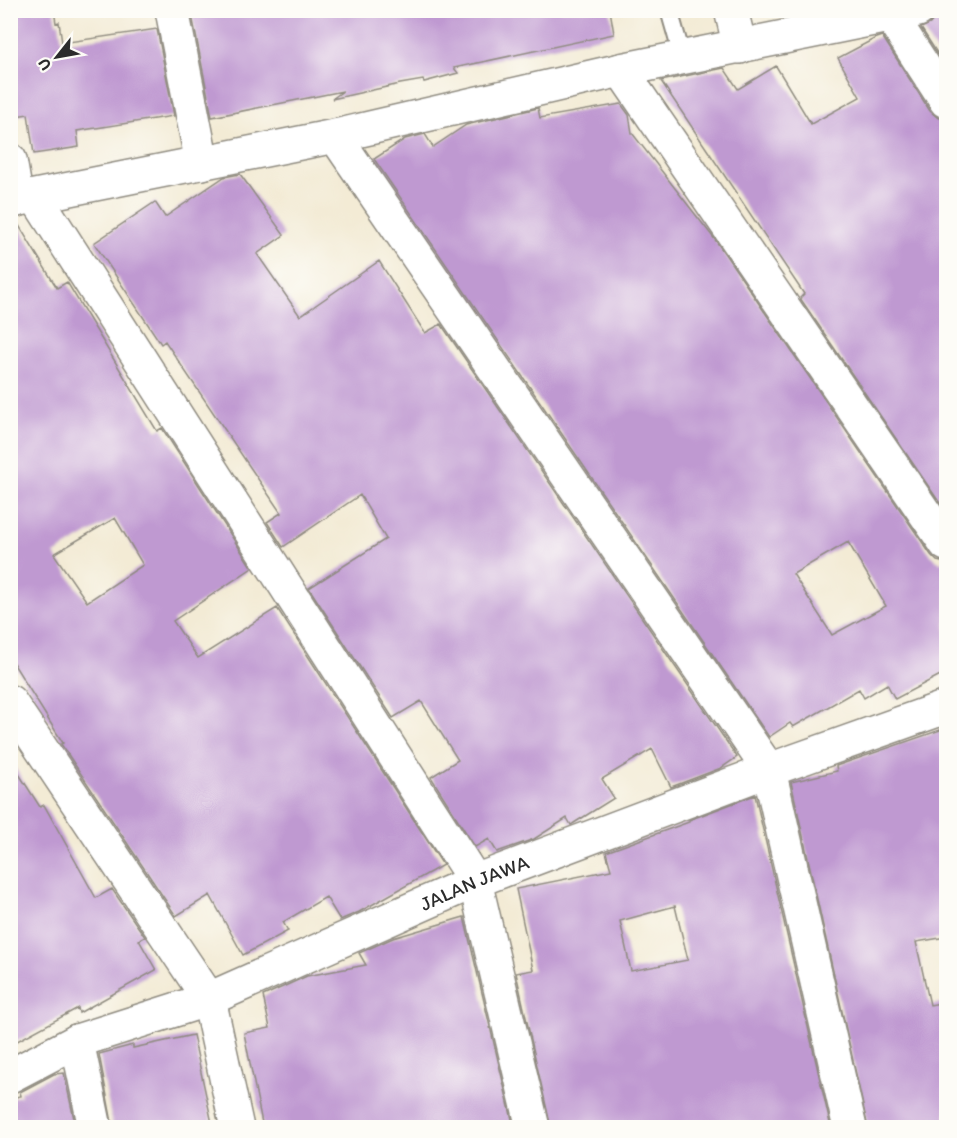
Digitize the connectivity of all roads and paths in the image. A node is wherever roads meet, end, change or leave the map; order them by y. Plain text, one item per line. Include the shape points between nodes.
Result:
1 (172, 10) edge
2 (669, 10) edge
3 (731, 10) edge
4 (904, 13) edge
5 (740, 47) junction
6 (683, 59) junction
7 (621, 70) junction
8 (946, 100) edge
9 (335, 136) junction
10 (10, 160) edge
11 (202, 163) junction
12 (21, 199) edge
13 (946, 544) edge
14 (10, 702) edge
15 (946, 707) edge
16 (769, 770) junction
17 (475, 881) junction
18 (209, 999) junction
19 (77, 1041) junction
20 (10, 1076) edge
21 (95, 1128) edge
22 (237, 1128) edge
23 (533, 1128) edge
24 (850, 1128) edge

1 - 11 street
2 - 6 lane
3 - 5 street
4 - 5 street
4 - 8 street
5 - 6 street
6 - 7 street
7 - 9 street
7 - 13 street
9 - 11 street
9 - 16 street
10 - 12 street
11 - 12 street
12 - 17 street
14 - 18 street
15 - 16 street, JALAN JAWA
16 - 17 street, JALAN JAWA
16 - 24 street
17 - 18 street, JALAN JAWA
17 - 23 street
18 - 19 street, JALAN JAWA
18 - 22 street
19 - 20 street, JALAN JAWA
19 - 21 street

